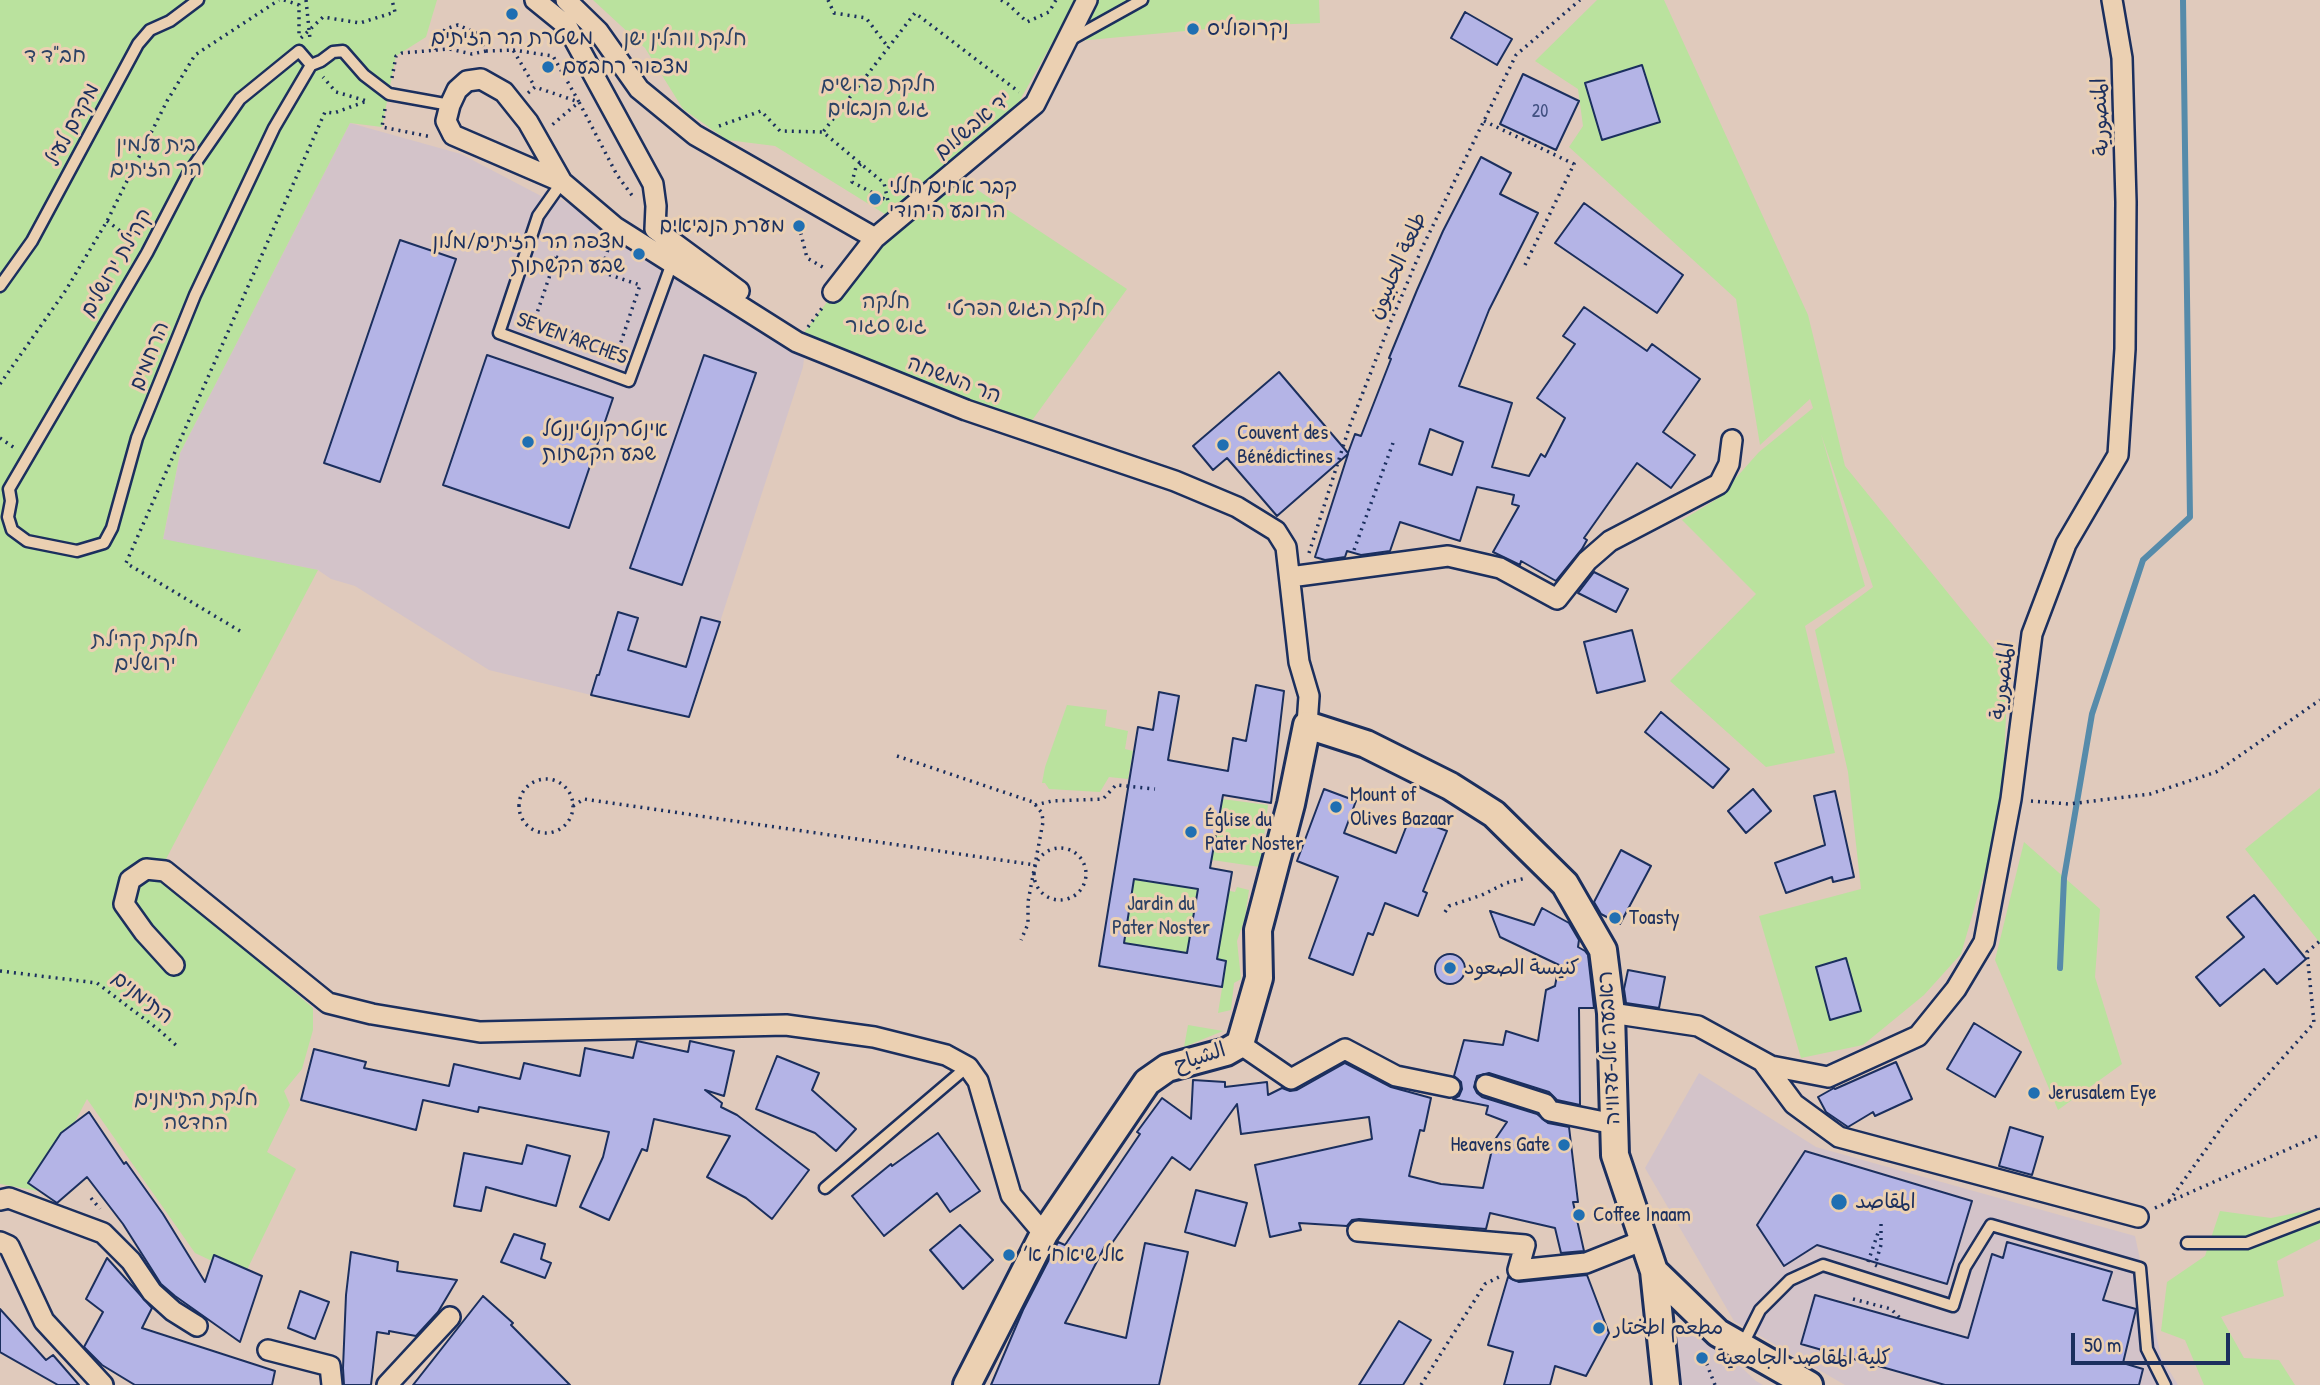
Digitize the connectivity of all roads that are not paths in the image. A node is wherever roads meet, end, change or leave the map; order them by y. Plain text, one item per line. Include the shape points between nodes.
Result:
1 (198, 0) edge
2 (535, 0) edge
3 (566, 0) edge
4 (1087, 0) edge
5 (1142, 0) edge
6 (2112, 0) edge
7 (1067, 42) junction
8 (311, 65) junction
9 (450, 105) junction
10 (562, 182) junction
11 (875, 238) junction
12 (672, 263) junction
13 (838, 285) road end
14 (0, 286) edge
15 (797, 342) junction
16 (1731, 440) dead end
17 (9, 489) joint
18 (1295, 577) junction
19 (1307, 725) junction
20 (174, 965) dead end
21 (1611, 1013) junction
22 (1240, 1044) junction
23 (1763, 1062) junction
24 (968, 1066) junction
25 (1486, 1085) dead end
26 (1450, 1087) dead end
27 (1614, 1124) junction
28 (825, 1188) dead end
29 (0, 1200) edge
30 (2320, 1215) edge
31 (2138, 1217) road end
32 (1358, 1231) dead end
33 (1045, 1234) junction
34 (1644, 1240) junction
35 (0, 1242) edge
36 (2187, 1243) dead end
37 (1654, 1271) junction
38 (450, 1317) dead end
39 (197, 1326) dead end
40 (1742, 1347) junction
41 (268, 1350) dead end
42 (103, 1385) edge
43 (332, 1385) edge
44 (387, 1385) edge
45 (967, 1385) edge
46 (1666, 1385) edge
47 (1809, 1385) edge
48 (2165, 1385) edge

1 - 14 lane, מקדם לעיל via 150,30 138,44 32,241
2 - 15 street via 567,26 653,184 655,229 773,317
3 - 11 street via 598,31 639,89 695,135
4 - 7 street, יד אבשלום
5 - 7 lane
6 - 23 street, المنصورية via 2122,58 2126,202 2125,349 2118,455 2066,544 2032,634 2011,799 1984,942 1956,989 1918,1036 1828,1077
7 - 11 street, יד אבשלום via 1035,104
8 - 9 lane via 343,51 388,94
8 - 17 lane, קהילת ירושלים via 299,51 240,99 188,174
8 - 17 lane, הרחמים via 274,128 195,295 137,438 104,543 77,551 27,541 12,530
9 - 10 street, הר המשחה via 446,121 453,135
9 - 10 street, הר המשחה via 467,81 481,79 504,92 528,122
10 - 12 street, הר המשחה via 615,227
10 - 12 lane, SEVEN ARCHES via 538,216 499,333 629,381
11 - 13 street, יד אבשלום
12 - 15 street, הר המשחה
15 - 18 street, הר המשחה via 966,410 1175,481 1237,507 1276,531
16 - 18 street via 1729,464 1720,484 1610,541 1557,599 1500,568 1460,557
18 - 19 street via 1299,662 1309,696
19 - 21 street, ראבעה אל-עדוויה via 1366,744 1494,814 1565,884 1604,950
19 - 22 street, الشياح via 1258,930 1259,978
20 - 24 street via 124,904 130,880 146,869 165,871 328,1003 372,1014 480,1032 786,1025 874,1037 946,1055
21 - 23 street, المنصورية via 1698,1026
21 - 27 street, ראבעה אל-עדוויה
22 - 26 street via 1291,1079 1345,1049 1396,1076
22 - 33 street, الشياح via 1167,1068 1147,1082
23 - 31 street via 1794,1104 1839,1137
24 - 28 lane
24 - 33 street via 978,1081 1011,1195
25 - 27 street via 1545,1104 1550,1111
27 - 34 street, ראבעה אל-עדוויה via 1615,1155
29 - 39 street via 9,1198 103,1233 131,1261 152,1292
30 - 36 lane via 2248,1243
32 - 34 street via 1525,1245 1514,1271 1586,1263
33 - 45 street, الشياح
34 - 37 street, ראבעה אל-עדוויה
35 - 42 street via 9,1247 44,1321
37 - 40 street, ראבעה אל-עדוויה via 1718,1333
37 - 46 street
38 - 44 street
40 - 47 street, ראבעה אל-עדוויה
40 - 48 lane via 1760,1310 1790,1280 1823,1265 1953,1306 1965,1267 1991,1225 2140,1268 2147,1349
41 - 43 street via 330,1366

